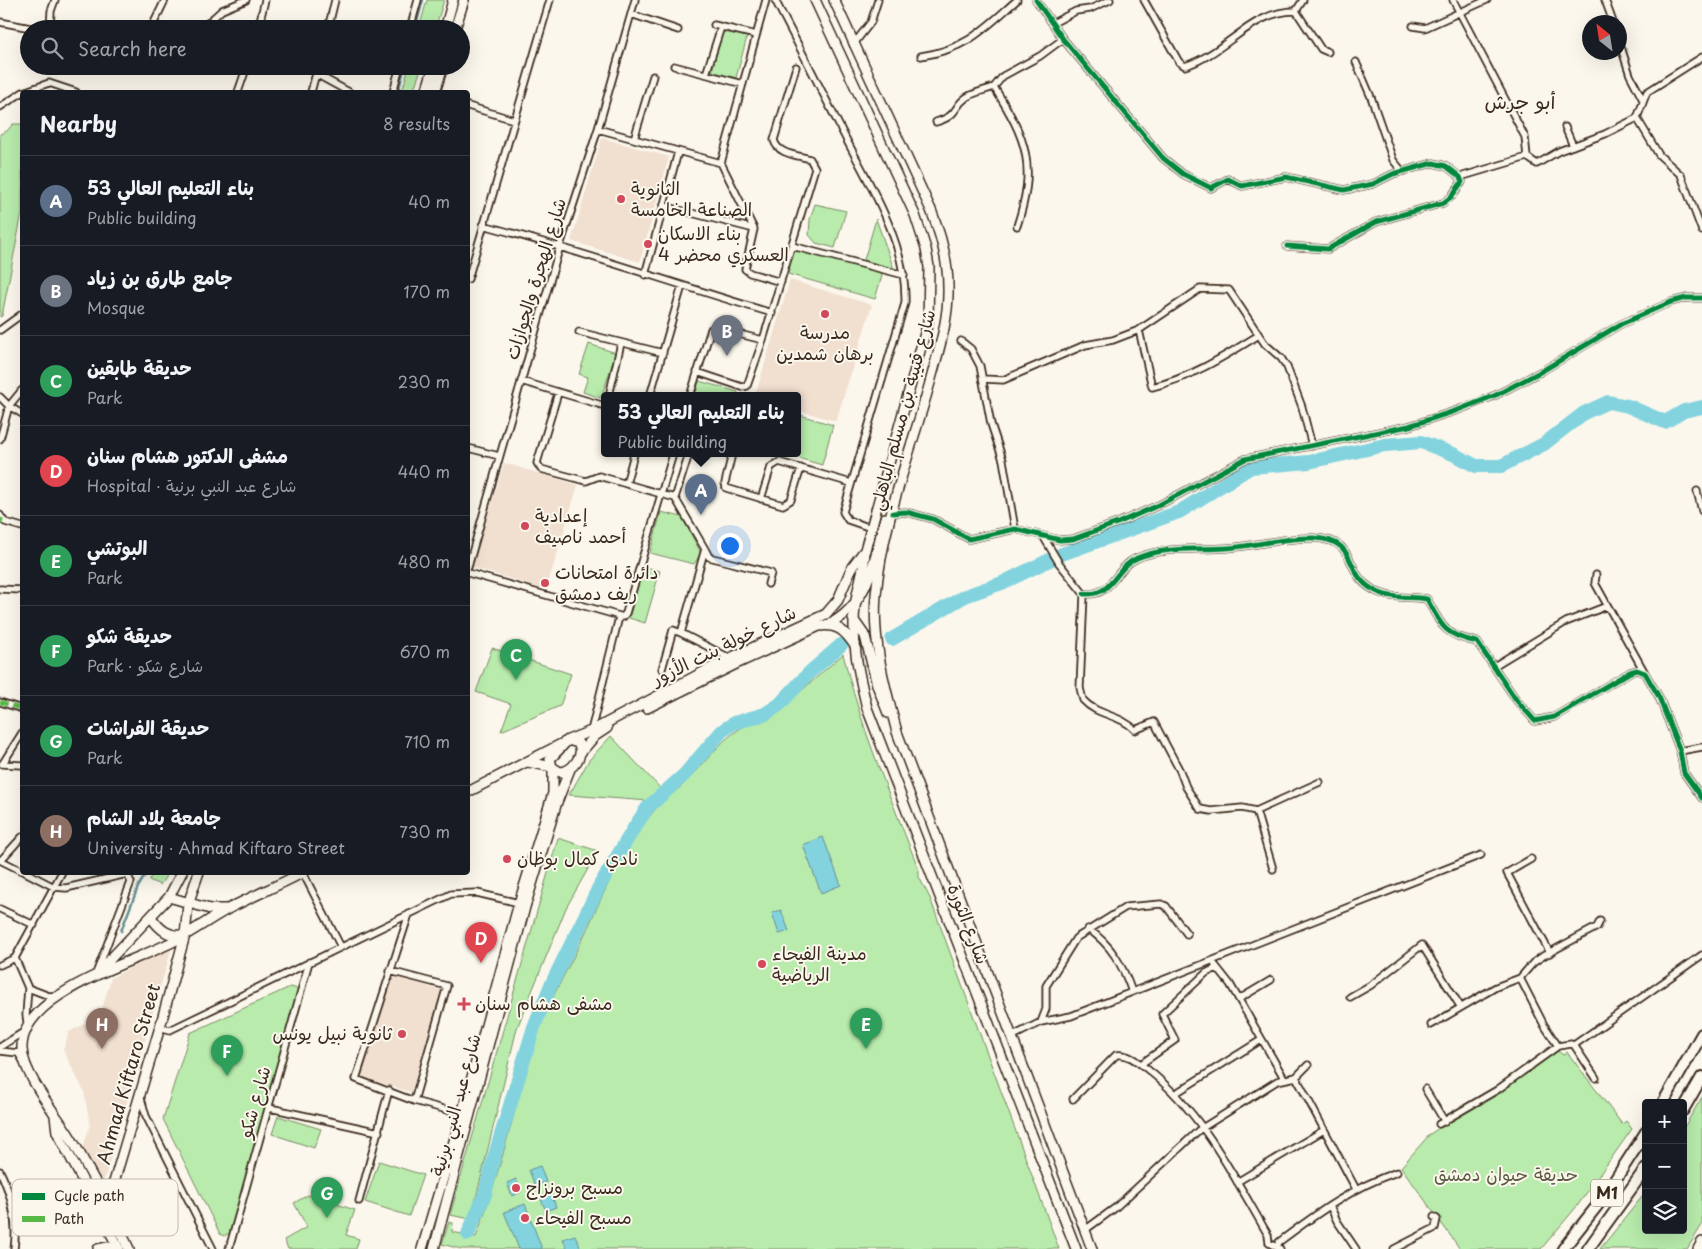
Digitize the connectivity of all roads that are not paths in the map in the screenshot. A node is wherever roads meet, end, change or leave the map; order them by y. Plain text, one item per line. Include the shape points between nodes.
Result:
1 (55, 0) edge
2 (165, 0) edge
3 (246, 0) edge
4 (265, 0) edge
5 (335, 0) edge
6 (418, 0) edge
7 (453, 0) edge
8 (464, 0) edge
9 (550, 0) edge
10 (635, 0) edge
11 (766, 0) edge
12 (775, 0) edge
13 (815, 0) edge
14 (834, 0) edge
15 (878, 0) edge
16 (1017, 0) edge
17 (1036, 0) edge
18 (1110, 0) edge
19 (1144, 0) edge
20 (1303, 0) edge
21 (1452, 0) edge
22 (1487, 0) edge
23 (1605, 0) edge
24 (1296, 11) junction
25 (1459, 13) junction
26 (631, 14) junction
27 (1611, 15) edge
28 (50, 20) edge
29 (155, 20) edge
30 (211, 20) edge
31 (260, 20) edge
32 (330, 20) edge
33 (412, 20) edge
34 (447, 20) edge
35 (457, 20) edge
36 (0, 22) edge
37 (1053, 23) junction
38 (20, 26) edge
39 (1413, 26) dead end
40 (678, 30) dead end
41 (756, 35) junction
42 (1062, 39) junction
43 (854, 45) junction
44 (1328, 52) dead end
45 (921, 56) dead end
46 (1702, 57) edge
47 (1625, 60) edge
48 (1356, 62) dead end
49 (674, 66) dead end
50 (796, 67) dead end
51 (706, 74) junction
52 (244, 75) edge
53 (316, 75) edge
54 (324, 75) edge
55 (398, 75) edge
56 (431, 75) edge
57 (440, 75) edge
58 (654, 76) dead end
59 (743, 84) junction
60 (994, 87) junction
61 (29, 90) edge
62 (70, 90) edge
63 (239, 90) edge
64 (312, 90) edge
65 (346, 90) edge
66 (394, 90) edge
67 (427, 90) edge
68 (436, 90) edge
69 (20, 94) edge
70 (1643, 100) junction
71 (0, 107) edge
72 (470, 107) edge
73 (1637, 118) junction
74 (514, 120) junction
75 (936, 122) dead end
76 (1565, 127) dead end
77 (598, 129) junction
78 (634, 139) junction
79 (1573, 146) junction
80 (678, 152) junction
81 (1527, 157) junction
82 (722, 163) junction
83 (1402, 171) junction
84 (1460, 177) junction
85 (664, 206) junction
86 (484, 225) junction
87 (1017, 226) dead end
88 (754, 229) junction
89 (1702, 231) edge
90 (560, 246) junction
91 (792, 246) junction
92 (1287, 246) dead end
93 (470, 272) edge
94 (645, 275) junction
95 (904, 275) junction
96 (781, 282) junction
97 (682, 286) junction
98 (1702, 298) edge
99 (772, 312) junction
100 (20, 315) edge
101 (0, 330) edge
102 (1139, 330) junction
103 (579, 332) dead end
104 (1259, 335) junction
105 (763, 340) junction
106 (961, 341) dead end
107 (621, 343) junction
108 (663, 353) junction
109 (697, 372) junction
110 (984, 379) junction
111 (521, 381) junction
112 (20, 392) edge
113 (610, 392) edge
114 (651, 392) edge
115 (691, 392) edge
116 (558, 393) junction
117 (0, 397) edge
118 (601, 405) edge
119 (9, 406) junction
120 (20, 413) edge
121 (0, 439) edge
122 (1312, 446) junction
123 (470, 449) edge
124 (499, 456) junction
125 (633, 457) edge
126 (672, 457) edge
127 (688, 457) edge
128 (731, 457) edge
129 (801, 468) junction
130 (904, 468) junction
131 (626, 484) junction
132 (851, 484) junction
133 (1697, 491) dead end
134 (661, 494) junction
135 (675, 498) junction
136 (762, 499) junction
137 (1702, 511) edge
138 (893, 513) junction
139 (1, 519) edge
140 (20, 526) edge
141 (871, 528) junction
142 (1015, 529) junction
143 (1043, 536) junction
144 (705, 549) junction
145 (865, 550) junction
146 (470, 560) edge
147 (470, 575) edge
148 (1596, 575) dead end
149 (768, 584) dead end
150 (0, 588) edge
151 (20, 590) edge
152 (1084, 594) junction
153 (855, 605) junction
154 (1607, 606) junction
155 (875, 610) joint
156 (826, 614) junction
157 (845, 615) junction
158 (619, 618) junction
159 (854, 620) junction
160 (827, 625) junction
161 (680, 632) junction
162 (856, 648) junction
163 (730, 658) junction
164 (1494, 666) junction
165 (662, 669) dead end
166 (1645, 673) junction
167 (0, 702) edge
168 (20, 709) edge
169 (591, 731) junction
170 (897, 732) junction
171 (20, 736) edge
172 (567, 741) junction
173 (1702, 747) edge
174 (1680, 751) junction
175 (581, 752) junction
176 (528, 762) junction
177 (2, 764) edge
178 (20, 765) edge
179 (553, 768) junction
180 (570, 769) junction
181 (1320, 782) dead end
182 (470, 791) edge
183 (1702, 798) edge
184 (1256, 811) junction
185 (20, 839) edge
186 (1481, 855) dead end
187 (1531, 859) dead end
188 (1, 860) edge
189 (1273, 869) dead end
190 (20, 870) edge
191 (30, 875) edge
192 (60, 875) edge
193 (123, 875) edge
194 (128, 875) edge
195 (180, 875) edge
196 (198, 875) edge
197 (299, 875) edge
198 (304, 875) edge
199 (54, 887) junction
200 (169, 896) junction
201 (519, 903) junction
202 (188, 904) junction
203 (0, 909) edge
204 (228, 909) junction
205 (409, 914) junction
206 (152, 917) junction
207 (1600, 921) dead end
208 (34, 925) junction
209 (1088, 929) junction
210 (1187, 934) dead end
211 (185, 935) junction
212 (341, 947) junction
213 (1550, 953) junction
214 (1702, 955) edge
215 (15, 958) junction
216 (1212, 961) junction
217 (310, 962) junction
218 (0, 965) edge
219 (1217, 968) junction
220 (390, 971) junction
221 (96, 973) junction
222 (1520, 978) junction
223 (1271, 980) dead end
224 (28, 988) junction
225 (1132, 992) junction
226 (59, 995) junction
227 (1350, 996) dead end
228 (1239, 999) junction
229 (1460, 1006) junction
230 (1041, 1022) junction
231 (1431, 1025) dead end
232 (160, 1027) junction
233 (28, 1029) junction
234 (1702, 1034) edge
235 (1011, 1037) junction
236 (1261, 1040) junction
237 (1574, 1045) junction
238 (1558, 1046) junction
239 (0, 1049) edge
240 (1141, 1064) junction
241 (1308, 1065) dead end
242 (27, 1067) junction
243 (1296, 1077) junction
244 (1284, 1078) junction
245 (1596, 1078) dead end
246 (1702, 1078) edge
247 (1425, 1089) dead end
248 (389, 1090) junction
249 (1176, 1093) junction
250 (140, 1095) junction
251 (1073, 1099) dead end
252 (1665, 1099) edge
253 (414, 1100) junction
254 (1687, 1103) edge
255 (270, 1108) junction
256 (462, 1114) junction
257 (55, 1116) junction
258 (1204, 1127) junction
259 (1324, 1130) junction
260 (378, 1132) junction
261 (1642, 1138) edge
262 (0, 1171) edge
263 (1397, 1172) dead end
264 (1642, 1174) edge
265 (82, 1179) edge
266 (94, 1179) edge
267 (116, 1179) edge
268 (178, 1179) edge
269 (178, 1180) edge
270 (1236, 1182) junction
271 (1356, 1189) junction
272 (359, 1201) dead end
273 (12, 1203) edge
274 (1330, 1206) junction
275 (1434, 1217) dead end
276 (1085, 1230) junction
277 (16, 1236) edge
278 (111, 1236) edge
279 (123, 1236) edge
280 (1702, 1242) edge
281 (1278, 1248) edge
282 (14, 1249) edge
283 (98, 1249) edge
284 (118, 1249) edge
285 (129, 1249) edge
286 (213, 1249) edge
287 (229, 1249) edge
288 (422, 1249) edge
289 (434, 1249) edge
290 (1076, 1249) edge
291 (1092, 1249) edge
292 (1356, 1249) edge
293 (1394, 1249) edge
294 (1563, 1249) edge
295 (1588, 1249) edge
296 (1698, 1249) edge

1 - 28 street
2 - 29 street
3 - 30 street via 222,10
4 - 31 street
5 - 32 street
6 - 33 street
7 - 34 main road
8 - 35 main road
9 - 74 street
10 - 26 street, شارع الهجرة والجوازات
11 - 41 street
12 - 95 street via 873,191 898,246
13 - 141 main road, شارع قتيبة بن مسلم الباهلي via 915,215 929,267 930,304 925,340
14 - 43 main road, شارع قتيبة بن مسلم الباهلي
15 - 43 street via 871,22
16 - 45 street via 966,42 946,51
17 - 37 street
18 - 37 street via 1076,11
19 - 24 street via 1179,62 1185,66 1212,52 1245,28
20 - 24 street
21 - 25 street
22 - 25 street
23 - 27 street
24 - 44 street via 1321,49
25 - 39 street via 1425,28
25 - 81 street via 1525,137
26 - 40 street
26 - 77 street, شارع الهجرة والجوازات
36 - 38 street
37 - 42 street
41 - 51 street via 718,26
41 - 59 street
42 - 60 street via 1040,56 1003,76
42 - 83 street via 1163,158 1183,174 1210,188 1228,179 1242,186 1286,177 1344,190 1373,184
43 - 130 main road, شارع قتيبة بن مسلم الباهلي via 931,210 942,240 948,272 948,304 943,335
46 - 70 street via 1654,86
47 - 70 street
48 - 83 street via 1393,160
49 - 51 street
50 - 91 street via 774,140 780,150 810,159 815,168
51 - 59 street
52 - 63 street
53 - 64 street
54 - 65 street
55 - 66 street
56 - 67 main road
57 - 68 main road
58 - 78 street
59 - 82 street
60 - 75 street via 967,97 955,113
60 - 87 street via 1018,125 1027,158 1026,199
61 - 62 street via 49,83
69 - 71 street
70 - 73 street
72 - 74 street
73 - 79 street
73 - 89 street via 1659,155 1681,175
74 - 86 street
76 - 79 street
77 - 78 street
77 - 90 street, شارع الهجرة والجوازات
78 - 80 street
79 - 81 street via 1537,164
80 - 82 street
80 - 85 street
81 - 84 street
82 - 88 street
83 - 84 street via 1439,163
84 - 92 street via 1462,182 1443,203 1376,222 1335,246 1321,250
85 - 88 street
85 - 94 street
86 - 90 street
86 - 93 street
88 - 96 street via 745,269
90 - 94 street
90 - 111 street, شارع الهجرة والجوازات
91 - 95 street
91 - 96 street
94 - 97 street
95 - 132 street via 905,303
96 - 99 street
97 - 99 street
97 - 108 street
98 - 122 street via 1671,302 1621,324 1542,371 1458,410 1408,426
99 - 105 street
100 - 101 street
102 - 104 street via 1200,289 1229,290
102 - 104 street via 1152,387 1196,371
102 - 110 street via 1113,340 1085,344 1003,380
103 - 107 street
104 - 122 street via 1287,367
105 - 109 street via 711,329
105 - 109 street via 747,386
106 - 110 street via 971,349
107 - 108 street
107 - 113 street
108 - 114 street
109 - 115 street
110 - 142 street
111 - 116 street
111 - 124 street, شارع الهجرة والجوازات
112 - 119 street
116 - 118 street
116 - 131 street via 538,466 541,470 586,481 599,476
117 - 119 street
119 - 120 street
119 - 121 street
122 - 143 street via 1245,459 1159,505 1073,538 1060,540
123 - 124 street
124 - 146 street, شارع الهجرة والجوازات
125 - 131 street
126 - 134 street
127 - 135 street
128 - 136 street via 726,488
129 - 132 street
129 - 136 street via 788,504
129 - 136 street via 775,463
130 - 138 main road, شارع قتيبة بن مسلم الباهلي
130 - 153 main road via 892,496 867,586
131 - 134 street
132 - 141 street via 843,512 848,520
133 - 137 street
134 - 135 street
134 - 158 street via 626,613
135 - 144 street
138 - 142 street via 906,512 933,519 969,539
138 - 155 main road, شارع قتيبة بن مسلم الباهلي via 878,577
139 - 140 street
141 - 145 main road, شارع قتيبة بن مسلم الباهلي
142 - 143 street
143 - 152 street via 1059,563
144 - 149 street via 709,557 771,573
144 - 161 street
145 - 153 main road, شارع قتيبة بن مسلم الباهلي via 865,565
145 - 156 main road, شارع خولة بنت الأزور via 852,567 838,600
147 - 158 street
148 - 154 street via 1595,583
150 - 151 street
152 - 164 street via 1096,595 1112,584 1130,563 1146,555 1184,548 1228,548 1301,538 1325,539 1344,549 1358,577 1373,590 1391,596 1427,599 1440,624 1457,638 1477,642
152 - 184 street via 1080,688 1083,700 1097,710 1124,720 1135,730 1154,722 1200,809
153 - 157 main road, شارع خولة بنت الأزور
153 - 159 main road, شارع الثورة
154 - 164 street via 1566,622
154 - 166 street
155 - 170 main road, شارع الثورة via 876,643
156 - 157 main road
156 - 163 main road, شارع خولة بنت الأزور
157 - 159 main road
157 - 160 main road, شارع خولة بنت الأزور
158 - 169 street
159 - 162 main road, شارع الثورة
159 - 170 main road via 865,636 876,685
160 - 162 main road via 845,632
160 - 175 main road, شارع خولة بنت الأزور via 736,664 606,729
161 - 163 street
161 - 165 street via 673,630
162 - 290 main road, شارع الثورة via 867,708
163 - 169 main road, شارع خولة بنت الأزور
164 - 166 street via 1530,718 1540,721 1630,672
166 - 174 street via 1659,697
167 - 168 street
169 - 172 main road, شارع خولة بنت الأزور
170 - 235 main road, شارع الثورة
171 - 177 street
172 - 175 main road via 578,743
172 - 176 main road, شارع خولة بنت الأزور
172 - 179 main road via 552,755
173 - 174 street
174 - 183 street via 1684,773
175 - 180 main road
176 - 179 main road
176 - 182 main road, شارع خولة بنت الأزور
177 - 178 street
179 - 180 main road via 560,772
179 - 201 main road, شارع عبد النبي برنية via 553,793
180 - 289 main road, شارع عبد النبي برنية via 525,906
181 - 184 street
184 - 189 street
185 - 188 street
186 - 216 street
187 - 213 street via 1507,873
188 - 190 street
191 - 199 street
192 - 199 street
193 - 199 street via 66,888
194 - 221 street via 131,882
195 - 200 main road
196 - 202 main road, Ahmad Kiftaro Street
197 - 204 main road
198 - 212 street
199 - 208 street
200 - 202 main road
200 - 206 main road
201 - 205 street via 477,893 451,894
201 - 256 main road, شارع عبد النبي برنية
202 - 204 main road
202 - 211 main road, Ahmad Kiftaro Street
203 - 208 street
204 - 211 main road
205 - 212 street
205 - 220 street
206 - 211 main road via 168,933
206 - 221 main road
207 - 213 street via 1598,927
208 - 215 street
209 - 210 street via 1126,907 1161,904
209 - 225 street via 1115,954
209 - 230 street via 1076,938 1050,977
211 - 221 main road via 138,958
211 - 232 main road, Ahmad Kiftaro Street
212 - 217 street
213 - 222 street via 1533,963
214 - 237 street
215 - 218 street
215 - 224 street
216 - 219 street
216 - 225 street
217 - 232 street via 170,1030
217 - 255 street, شارع شكو
219 - 228 street
219 - 240 street via 1206,973 1162,1014 1175,1040
220 - 248 street via 356,1079
220 - 253 street via 447,986
221 - 226 main road
222 - 229 street
222 - 238 street
223 - 228 street
224 - 226 street via 49,996
224 - 233 street
225 - 230 street via 1071,1016
226 - 233 main road via 40,1012
227 - 229 street via 1371,985 1422,945
228 - 236 street
229 - 231 street
230 - 235 street
232 - 250 main road, Ahmad Kiftaro Street
233 - 239 street
233 - 242 main road via 22,1051
234 - 252 highway
235 - 276 main road, شارع الثورة
236 - 244 street via 1275,1058
236 - 249 street
237 - 238 street
237 - 245 street
238 - 247 street via 1497,1090 1442,1123
239 - 242 street via 18,1053
240 - 249 street
240 - 251 street via 1124,1055 1116,1055
241 - 243 street
242 - 257 main road
243 - 244 street
243 - 259 street
244 - 258 street
246 - 254 highway
248 - 253 street
248 - 260 street
249 - 258 street
250 - 267 main road, Ahmad Kiftaro Street
250 - 268 street via 146,1116
253 - 256 street
255 - 260 street
255 - 287 street, شارع شكو
256 - 288 main road, شارع عبد النبي برنية
257 - 265 main road, Ahmad Kiftaro Street via 57,1132
257 - 266 main road
258 - 270 street
258 - 276 street via 1116,1208
259 - 270 street
259 - 271 street
260 - 272 street
261 - 294 highway, M1 via 1604,1197
262 - 273 street
263 - 271 street
264 - 295 highway, M1
269 - 286 street
270 - 281 street via 1268,1235 1269,1243
271 - 274 street
274 - 281 street via 1280,1242
274 - 292 street
275 - 293 street via 1437,1220 1435,1228
276 - 291 main road, شارع الثورة
277 - 282 street
278 - 284 main road, Ahmad Kiftaro Street
279 - 285 main road, Ahmad Kiftaro Street
280 - 296 main road
283 - 284 main road

